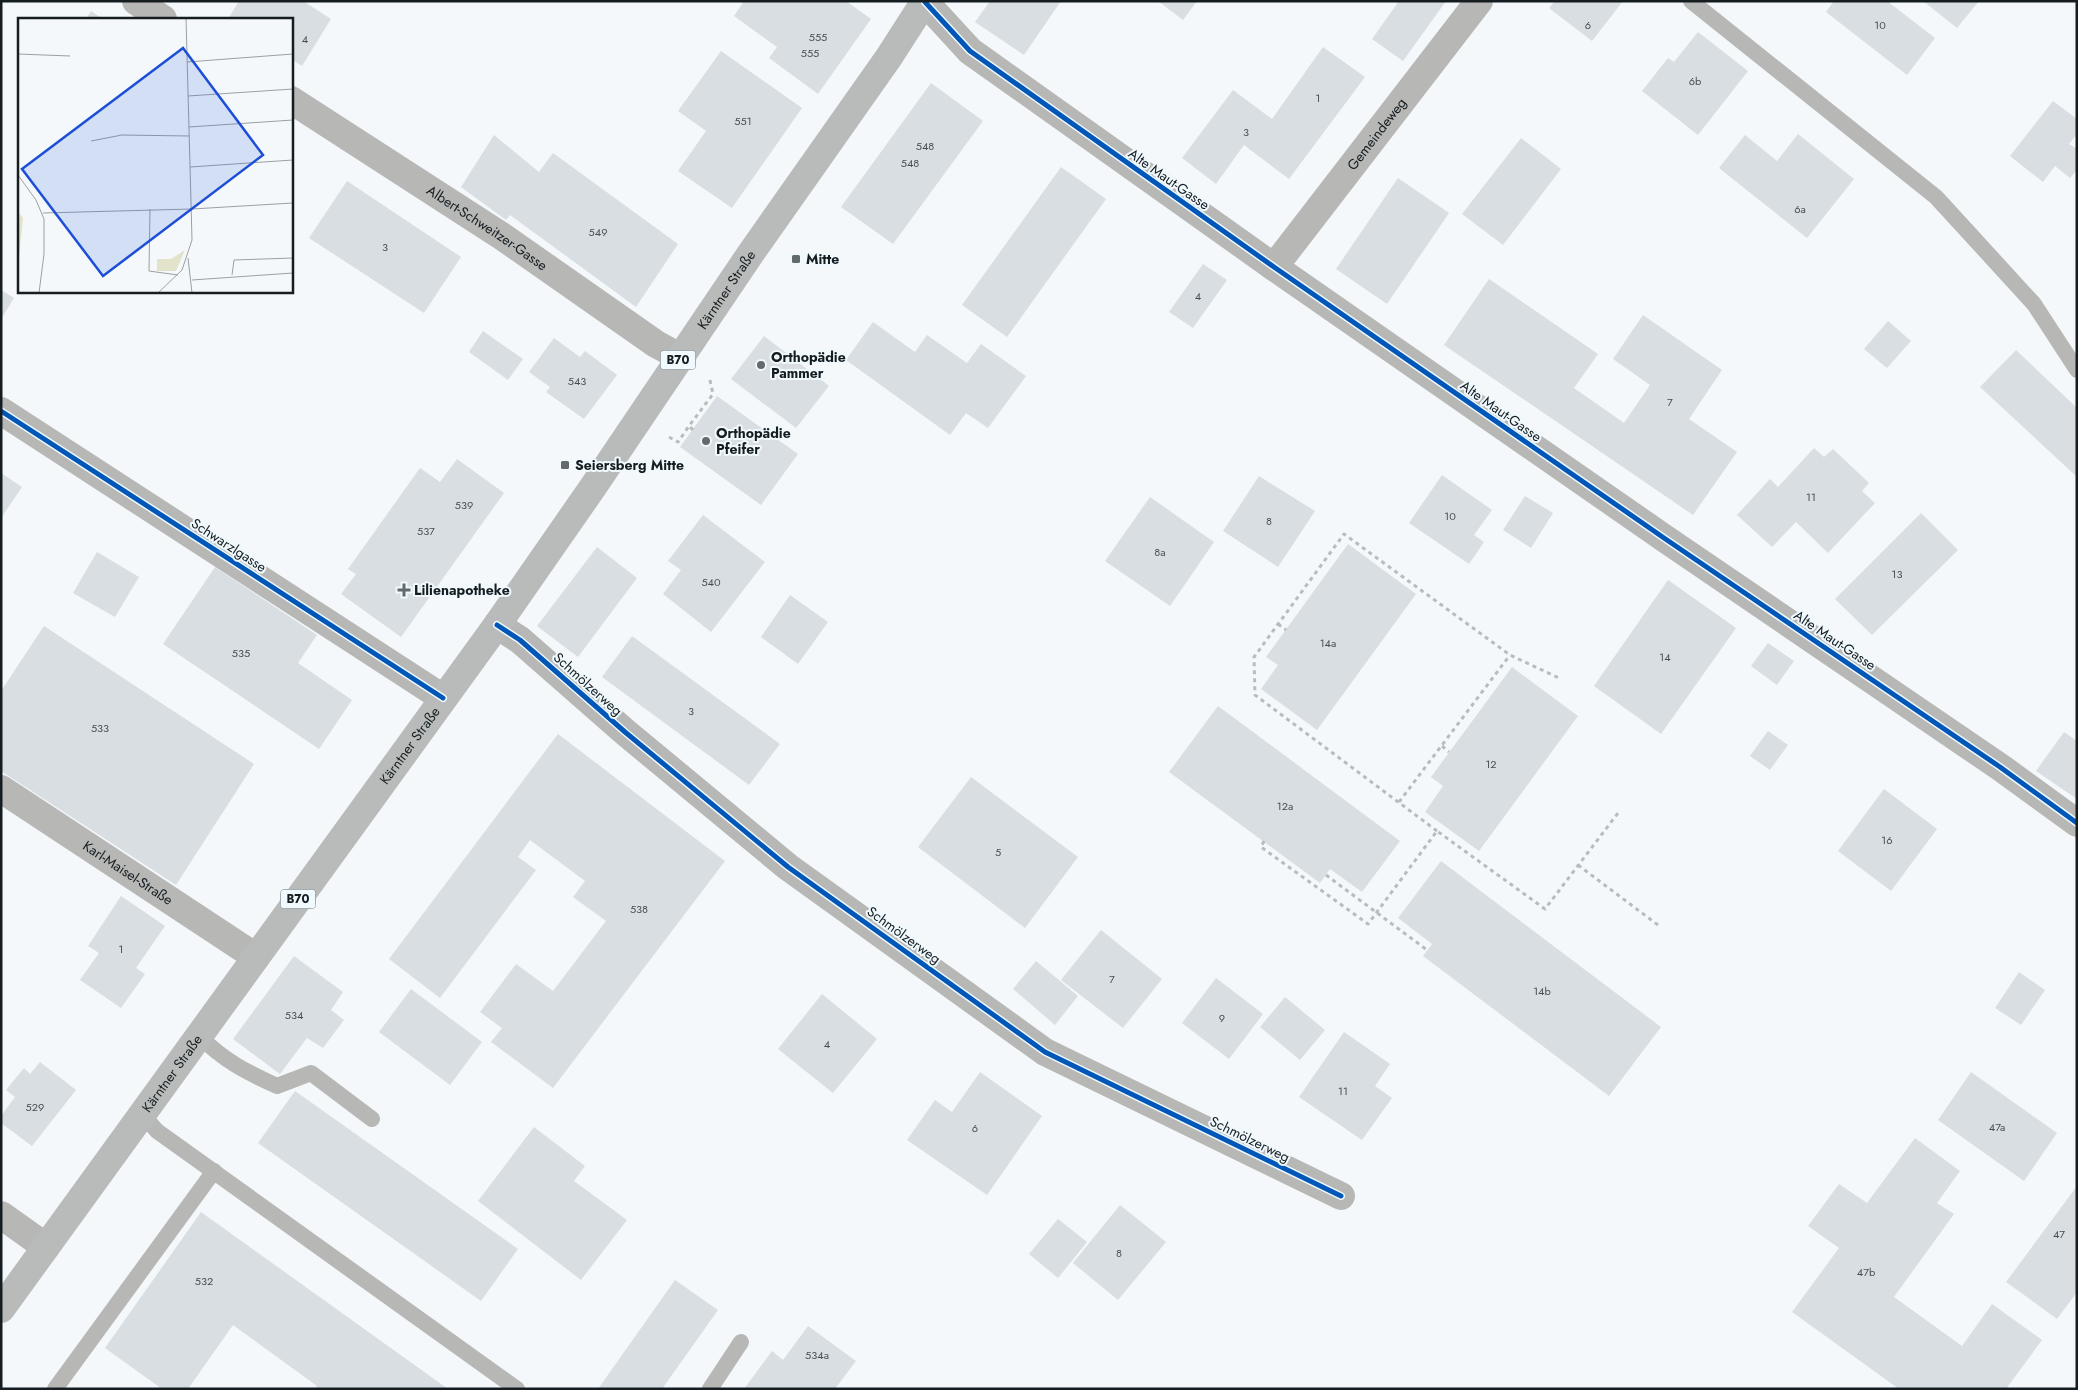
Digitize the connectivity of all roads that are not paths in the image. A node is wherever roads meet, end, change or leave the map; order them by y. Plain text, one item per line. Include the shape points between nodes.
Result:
1 (136, 1) edge
2 (925, 1) edge
3 (1479, 1) edge
4 (1691, 1) edge
5 (162, 18) edge
6 (292, 101) edge
7 (1274, 267) junction
8 (680, 358) junction
9 (2077, 370) edge
10 (1, 411) edge
11 (497, 625) junction
12 (443, 698) junction
13 (1, 789) edge
14 (2077, 823) edge
15 (256, 958) junction
16 (199, 1036) junction
17 (142, 1114) junction
18 (372, 1119) dead end
19 (214, 1171) junction
20 (1341, 1196) dead end
21 (1, 1214) edge
22 (46, 1247) junction
23 (1, 1309) edge
24 (742, 1342) dead end
25 (515, 1388) edge
26 (55, 1389) edge
27 (710, 1389) edge

1 - 5 street
2 - 7 street, Alte Maut-Gasse via 970,51
2 - 8 main road, Kärntner Straße / B70
3 - 7 street, Gemeindeweg
4 - 9 lane via 1936,198 2034,304
6 - 8 street, Albert-Schweitzer-Gasse via 503,237
7 - 14 street, Alte Maut-Gasse via 1976,750
8 - 11 main road, Kärntner Straße / B70
10 - 12 street, Schwarzlgasse
11 - 12 main road, Kärntner Straße / B70
11 - 20 street, Schmölzerweg via 535,652 625,732 788,867 1045,1052
12 - 15 main road, Kärntner Straße / B70
13 - 15 street, Karl-Maisel-Straße
15 - 16 main road, Kärntner Straße / B70
16 - 17 main road, Kärntner Straße / B70
16 - 18 lane via 240,1070 277,1086 311,1073
17 - 19 lane via 157,1131
17 - 22 main road, Kärntner Straße / B70
19 - 25 lane
19 - 26 lane
21 - 22 street
22 - 23 main road, Kärntner Straße / B70
24 - 27 lane

